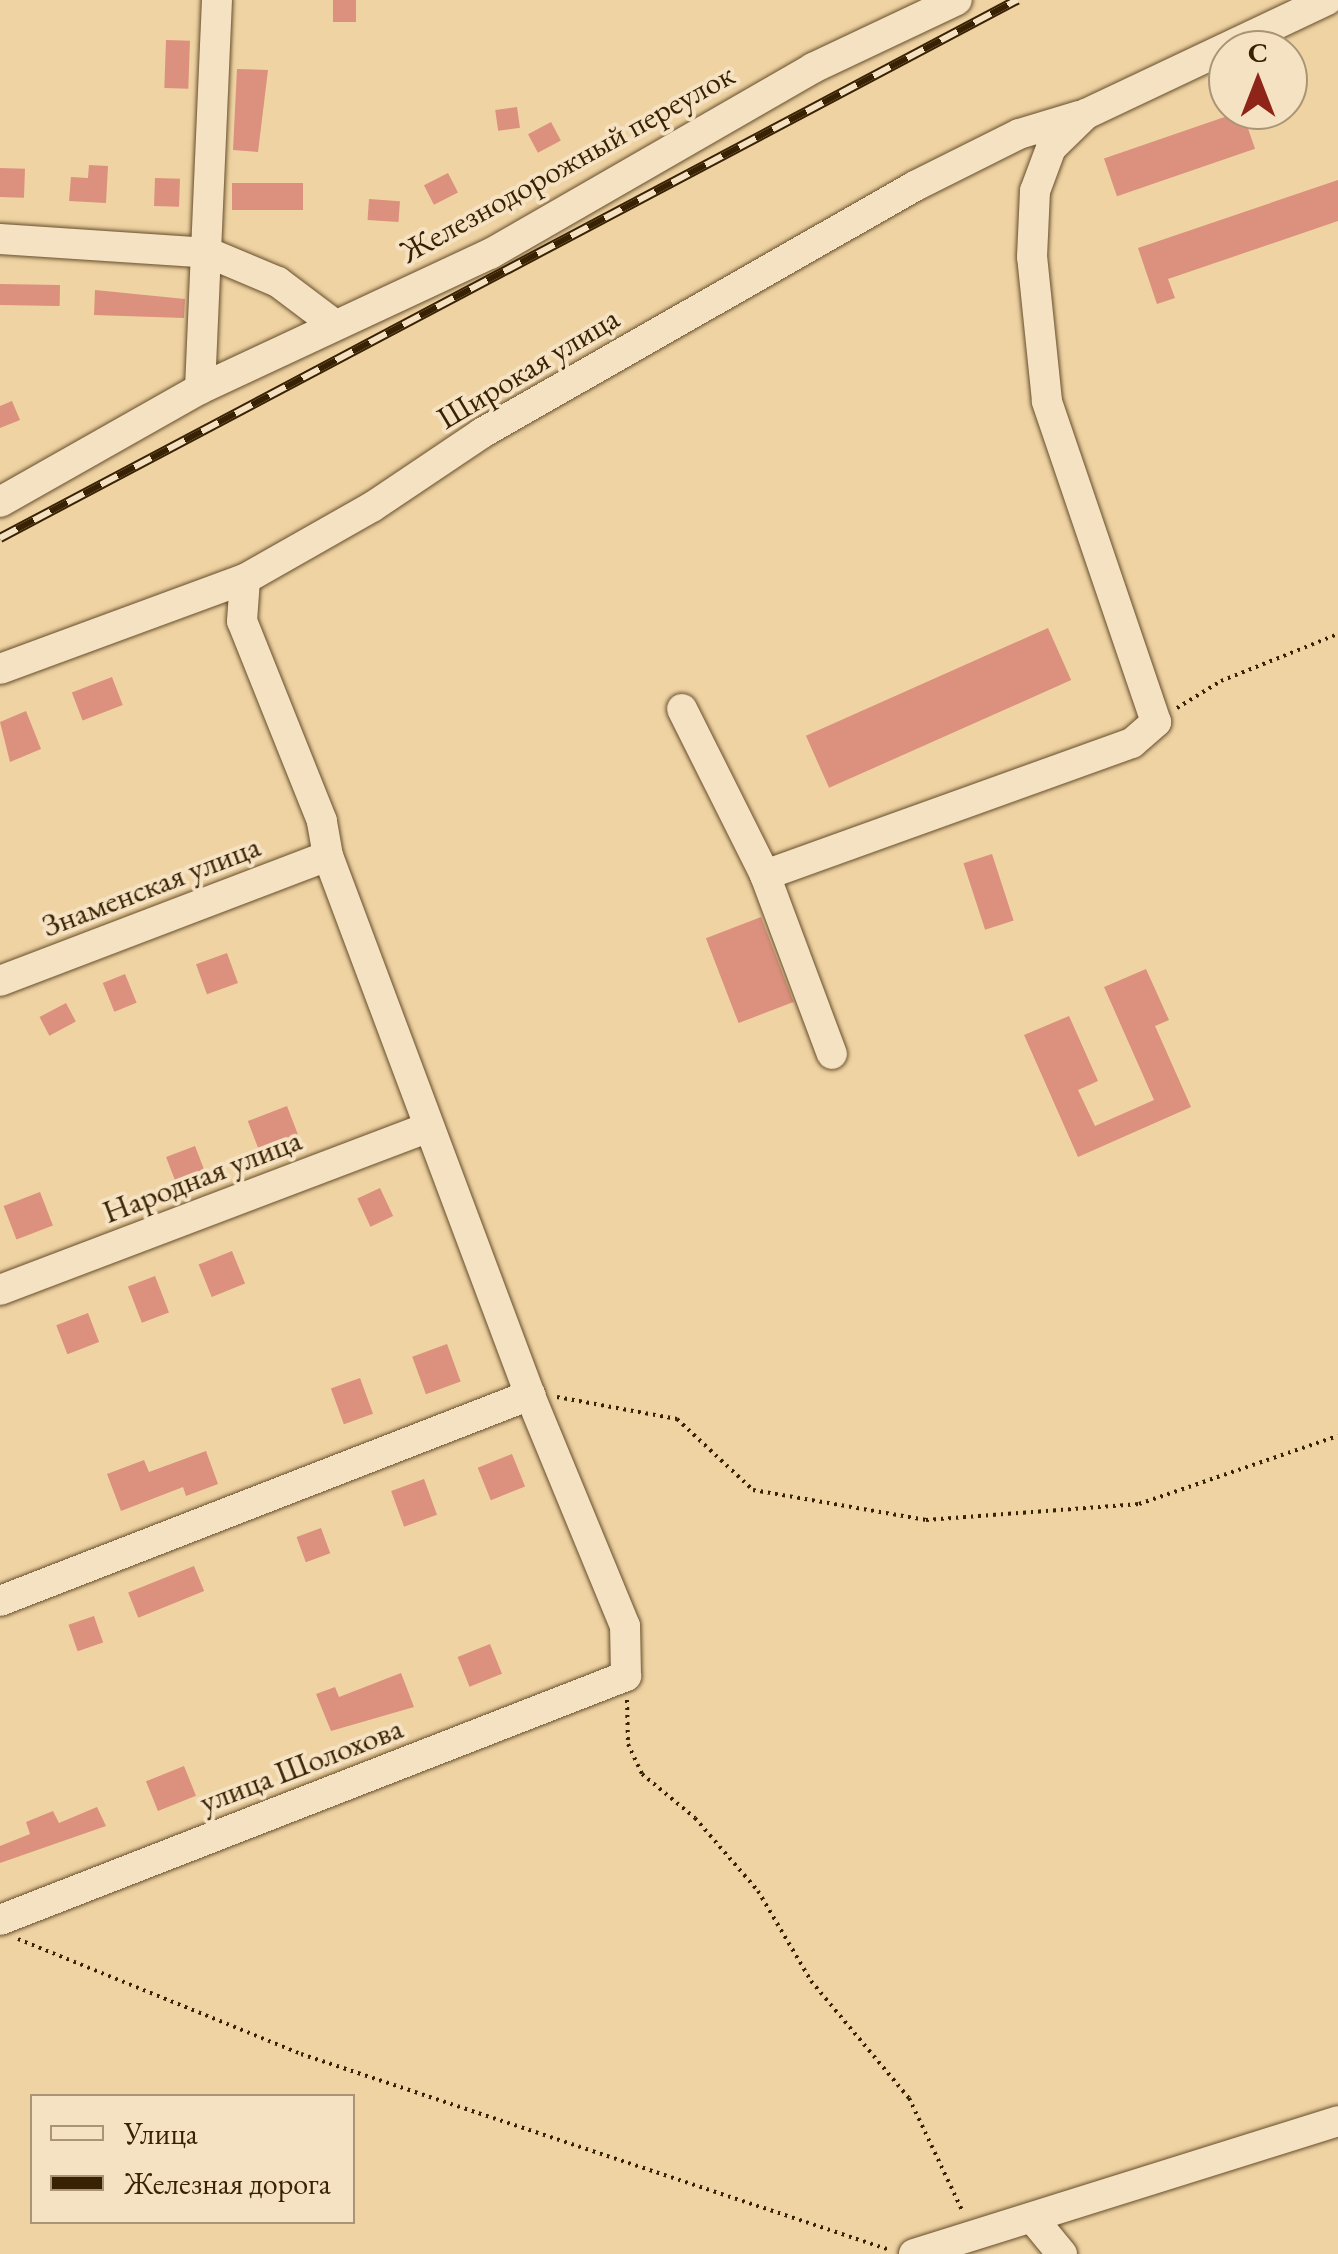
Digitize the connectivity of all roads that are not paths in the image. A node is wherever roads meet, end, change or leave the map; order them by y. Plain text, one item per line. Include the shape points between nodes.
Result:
1 (218, 0) edge
2 (957, 0) edge
3 (1327, 0) edge
4 (1086, 114) junction
5 (0, 240) edge
6 (209, 253) junction
7 (335, 325) junction
8 (200, 389) junction
9 (0, 502) edge
10 (244, 579) junction
11 (0, 668) edge
12 (682, 709) dead end
13 (328, 856) junction
14 (766, 875) junction
15 (0, 981) edge
16 (832, 1054) dead end
17 (429, 1127) junction
18 (0, 1290) edge
19 (530, 1395) junction
20 (0, 1602) edge
21 (0, 1920) edge
22 (1338, 2121) edge
23 (1034, 2220) junction
24 (914, 2254) edge
25 (1062, 2254) edge

1 - 6 street
2 - 7 street, Железнодорожный переулок via 813,68 490,254
3 - 4 street
4 - 10 street, Широкая улица via 1019,134 915,186 482,433 372,507
4 - 14 street via 1051,148 1036,191 1032,257 1047,401 1156,722 1132,742
5 - 6 street
6 - 7 street via 278,282
6 - 8 street
7 - 8 street, Железнодорожный переулок
8 - 9 street, Железнодорожный переулок
10 - 11 street, Широкая улица
10 - 13 street via 242,621 322,821
12 - 14 street
13 - 15 street, Знаменская улица
13 - 17 street
14 - 16 street
17 - 18 street, Народная улица
17 - 19 street
19 - 20 street
19 - 21 street, улица Шолохова via 625,1626 626,1676
22 - 23 street
23 - 24 street
23 - 25 street

